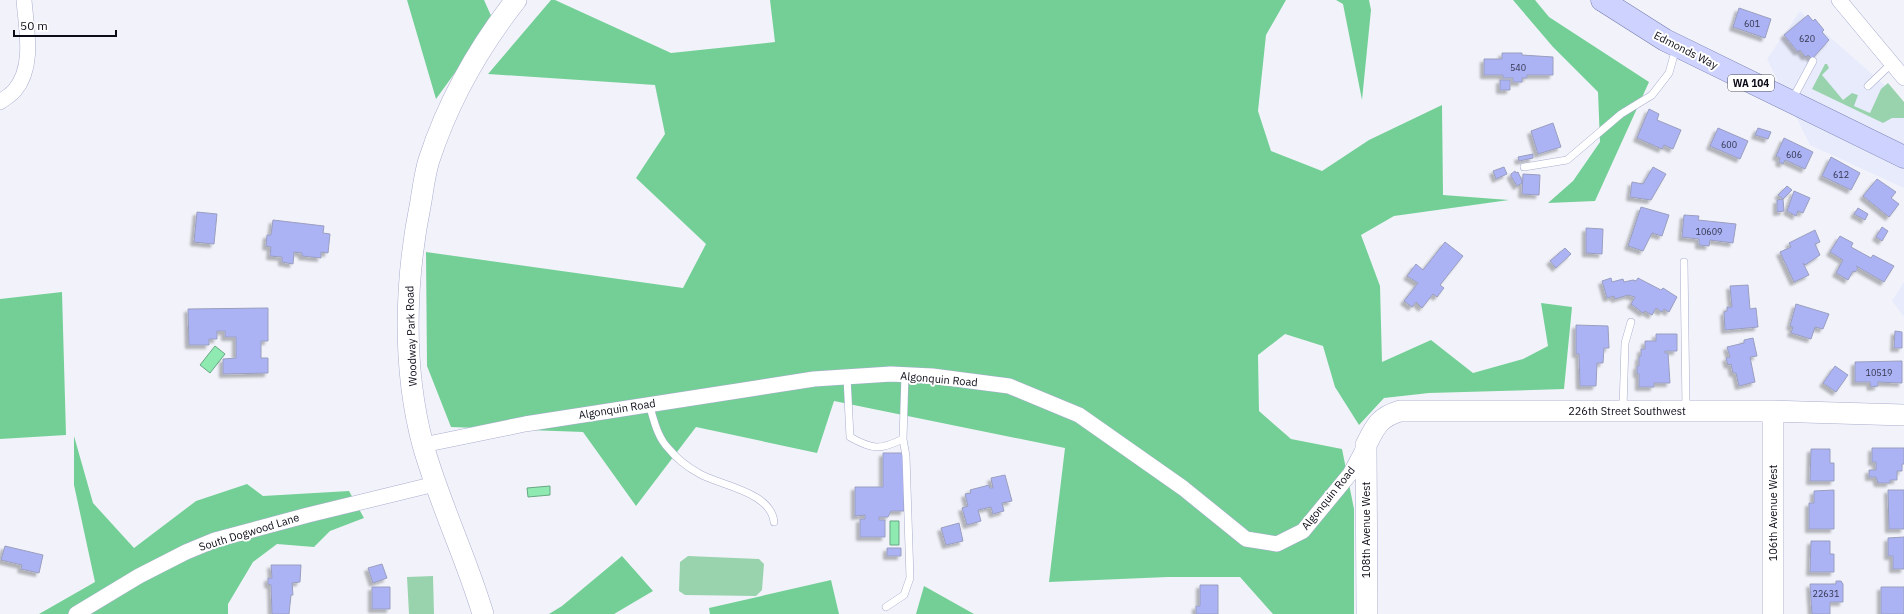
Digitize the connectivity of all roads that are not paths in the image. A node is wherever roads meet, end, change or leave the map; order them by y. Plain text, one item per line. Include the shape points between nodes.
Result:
1 (24, 0) edge
2 (1602, 0) edge
3 (1839, 0) edge
4 (508, 3) edge
5 (1676, 46) junction
6 (1813, 61) dead end
7 (1892, 63) junction
8 (1904, 78) edge
9 (1868, 86) dead end
10 (0, 102) edge
11 (1791, 102) junction
12 (1904, 157) edge
13 (1524, 167) dead end
14 (1684, 262) dead end
15 (1631, 322) dead end
16 (905, 375) junction
17 (847, 377) junction
18 (649, 404) junction
19 (1623, 411) junction
20 (1686, 411) junction
21 (1773, 411) junction
22 (1904, 415) edge
23 (903, 439) junction
24 (423, 445) junction
25 (1366, 445) junction
26 (436, 484) junction
27 (774, 522) dead end
28 (886, 606) dead end
29 (76, 614) edge
30 (483, 614) edge
31 (1367, 614) edge
32 (1773, 614) edge

1 - 10 street via 28,49 26,68 15,90
2 - 5 main road, Edmonds Way / WA 104 via 1630,20
3 - 7 street
4 - 24 street, Woodway Park Road via 442,125 428,162 409,286 411,374
5 - 11 main road, Edmonds Way / WA 104
5 - 13 lane via 1669,73 1652,95 1621,114 1567,160
6 - 11 lane
7 - 8 street
7 - 9 lane
11 - 12 main road, Edmonds Way / WA 104
14 - 20 lane
15 - 19 lane via 1625,343
16 - 17 street, Algonquin Road
16 - 23 lane
16 - 25 street, Algonquin Road via 1008,386 1079,415 1183,488 1246,539 1276,544 1303,531 1350,474
17 - 18 street, Algonquin Road via 814,378
17 - 23 lane via 850,437 866,446 886,447
18 - 24 street, Algonquin Road via 525,424
18 - 27 lane via 658,434 668,448 700,474 744,491 769,507
19 - 20 street, 226th Street Southwest
19 - 25 street, 226th Street Southwest via 1400,412 1389,414 1378,422
20 - 21 street, 226th Street Southwest
21 - 22 street, 226th Street Southwest
21 - 32 street, 106th Avenue West
23 - 28 lane via 906,456 910,578 904,595
24 - 26 street, Woodway Park Road
25 - 31 street, 108th Avenue West
26 - 29 street, South Dogwood Lane via 215,540 139,576
26 - 30 street, Woodway Park Road

